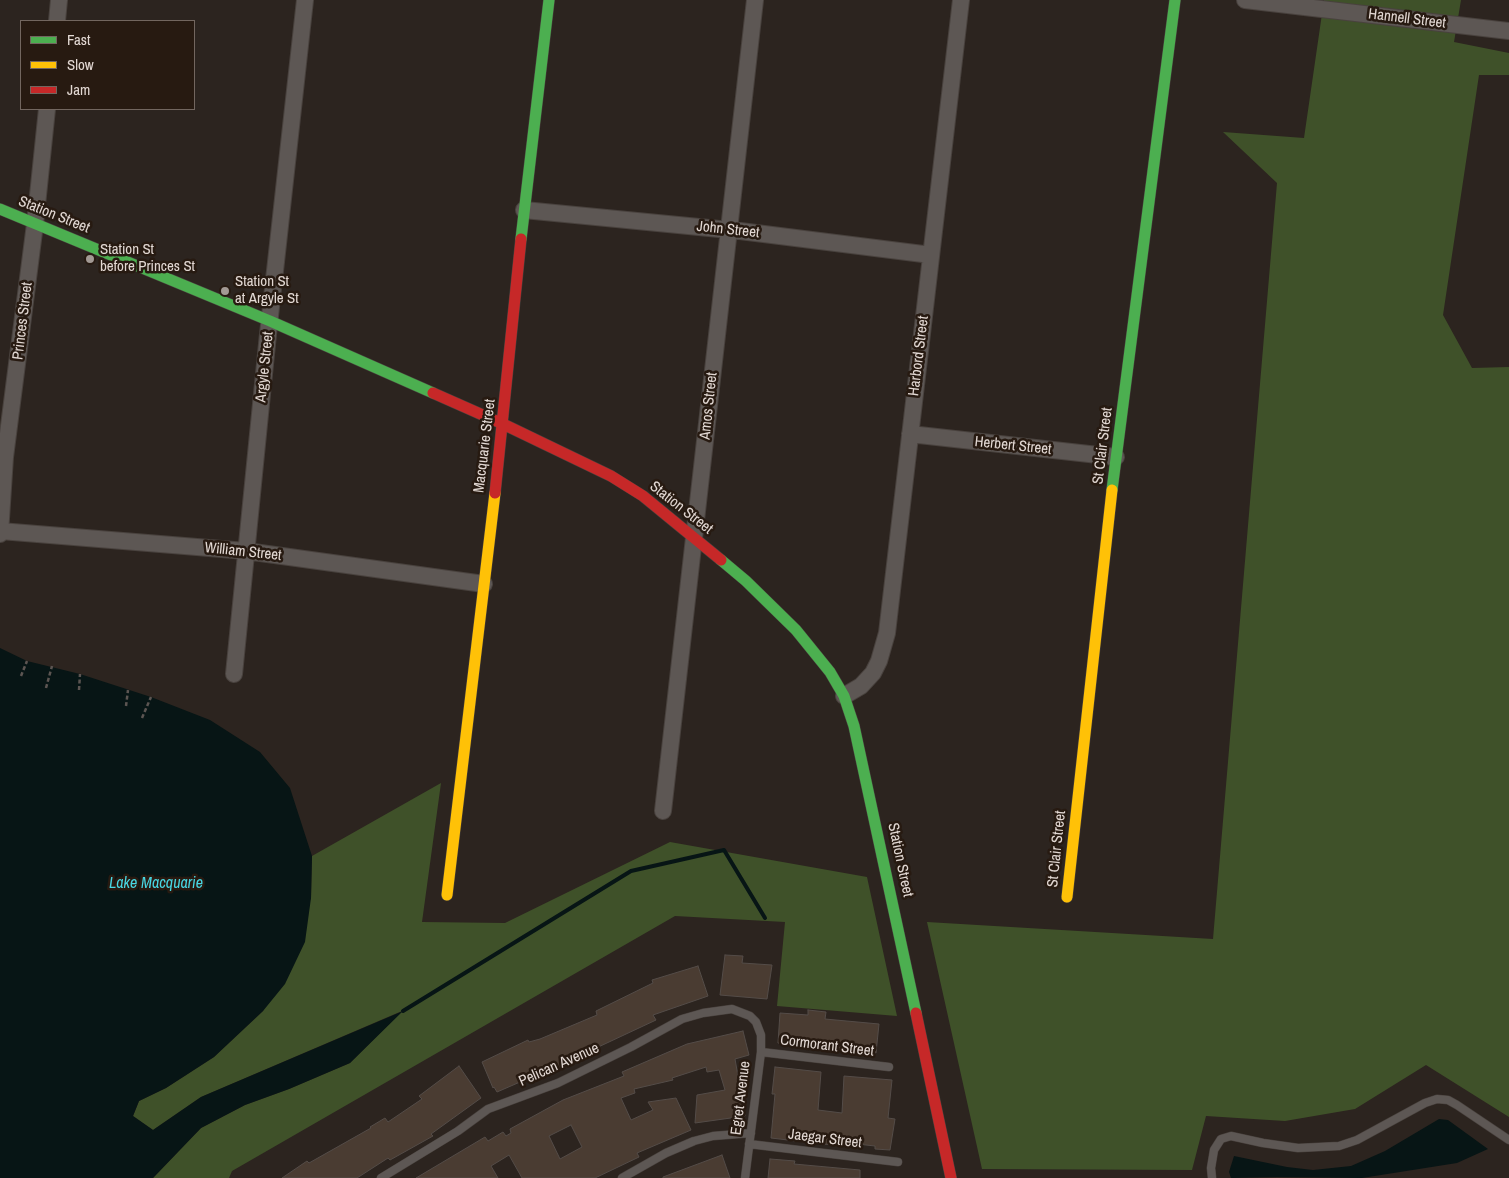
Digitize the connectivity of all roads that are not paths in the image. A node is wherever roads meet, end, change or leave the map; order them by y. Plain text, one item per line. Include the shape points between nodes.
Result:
1 (59, 0) edge
2 (305, 0) edge
3 (549, 0) edge
4 (755, 0) edge
5 (961, 0) edge
6 (1175, 0) edge
7 (1245, 0) edge
8 (57, 20) edge
9 (1509, 30) edge
10 (47, 110) edge
11 (0, 209) edge
12 (524, 210) junction
13 (35, 224) junction
14 (728, 229) junction
15 (931, 255) junction
16 (270, 321) junction
17 (503, 424) junction
18 (910, 434) junction
19 (3, 457) edge
20 (1116, 457) junction
21 (0, 532) edge
22 (694, 537) junction
23 (246, 551) junction
24 (484, 584) junction
25 (234, 674) dead end
26 (844, 696) junction
27 (664, 811) dead end
28 (447, 895) dead end
29 (1067, 897) dead end
30 (756, 1022) joint
31 (760, 1052) junction
32 (889, 1068) dead end
33 (751, 1133) junction
34 (1509, 1140) edge
35 (749, 1144) junction
36 (898, 1162) dead end
37 (381, 1178) edge
38 (622, 1178) edge
39 (745, 1178) edge
40 (951, 1178) edge
41 (1212, 1178) edge

1 - 8 street
2 - 16 street, Argyle Street
3 - 12 street, Macquarie Street
4 - 14 street, Amos Street
5 - 15 street, Harbord Street
6 - 20 street, St Clair Street
7 - 9 street, Hannell Street
10 - 13 street, Princes Street
11 - 13 street, Station Street
12 - 14 street, John Street
12 - 17 street, Macquarie Street
13 - 16 street, Station Street
13 - 19 street, Princes Street
14 - 15 street, John Street
14 - 22 street, Amos Street
15 - 18 street, Harbord Street
16 - 17 street, Station Street
16 - 23 street, Argyle Street
17 - 22 street, Station Street via 611,476 643,496
17 - 24 street, Macquarie Street
18 - 20 street, Herbert Street
18 - 26 street, Harbord Street via 887,633 873,673 861,686
19 - 21 street, Princes Street
20 - 29 street, St Clair Street
21 - 23 street, William Street
22 - 26 street, Station Street via 746,581 796,630 822,661
22 - 27 street, Amos Street
23 - 24 street, William Street
23 - 25 street, Argyle Street
24 - 28 street, Macquarie Street
26 - 40 street, Station Street via 868,786
30 - 31 lane, Egret Avenue
30 - 37 lane, Pelican Avenue via 732,1009 682,1019 558,1083 488,1109
31 - 32 lane, Cormorant Street
31 - 33 lane, Egret Avenue
33 - 35 lane, Egret Avenue
33 - 38 lane via 694,1141
34 - 41 lane via 1457,1105 1437,1099 1339,1146 1298,1148 1231,1136 1221,1139 1214,1150
35 - 36 lane, Jaegar Street
35 - 39 lane, Egret Avenue

